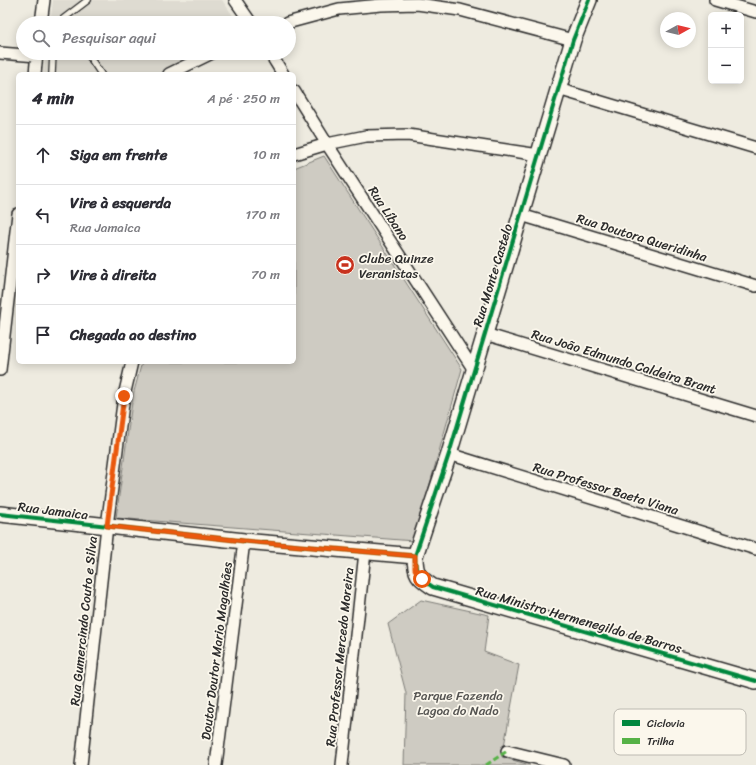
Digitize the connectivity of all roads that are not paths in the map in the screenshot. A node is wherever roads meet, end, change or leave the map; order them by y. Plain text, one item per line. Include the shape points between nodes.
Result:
1 (44, 0) edge
2 (88, 0) edge
3 (235, 0) edge
4 (589, 0) edge
5 (715, 0) edge
6 (418, 2) edge
7 (756, 12) edge
8 (42, 16) edge
9 (70, 16) edge
10 (246, 16) edge
11 (296, 21) edge
12 (573, 40) junction
13 (0, 53) edge
14 (16, 54) edge
15 (36, 60) edge
16 (53, 60) edge
17 (92, 60) edge
18 (197, 60) edge
19 (274, 60) edge
20 (35, 72) edge
21 (52, 72) edge
22 (100, 72) edge
23 (172, 72) edge
24 (282, 72) edge
25 (558, 89) junction
26 (296, 94) edge
27 (327, 144) junction
28 (756, 148) edge
29 (296, 153) edge
30 (539, 155) junction
31 (520, 215) junction
32 (16, 233) edge
33 (16, 278) edge
34 (756, 286) edge
35 (8, 294) junction
36 (485, 334) junction
37 (132, 364) edge
38 (0, 370) edge
39 (474, 370) junction
40 (756, 416) edge
41 (449, 454) junction
42 (0, 514) edge
43 (107, 526) junction
44 (244, 541) junction
45 (756, 549) edge
46 (365, 552) junction
47 (415, 556) junction
48 (756, 681) edge
49 (507, 751) dead end
50 (81, 765) edge
51 (216, 765) edge
52 (342, 765) edge
53 (564, 765) edge

1 - 8 street
2 - 9 lane
3 - 10 street
4 - 12 street, Rua Monte Castelo
5 - 7 street
6 - 11 street via 339,9
6 - 12 street via 460,10
12 - 25 street, Rua Monte Castelo
13 - 14 street
15 - 20 street
16 - 21 lane
17 - 22 lane
18 - 23 street
19 - 24 street
25 - 28 street
25 - 30 street, Rua Monte Castelo
26 - 27 street, Rua Líbano
27 - 29 street
27 - 30 street via 366,136 408,135
27 - 39 street, Rua Líbano
30 - 31 street, Rua Monte Castelo
31 - 34 street, Rua Doutora Queridinha
31 - 36 street, Rua Monte Castelo
32 - 35 street
33 - 35 street
35 - 38 street
36 - 39 street, Rua Monte Castelo
36 - 40 street, Rua João Edmundo Caldeira Brant
37 - 43 street, Rua Gumercindo Couto e Silva via 124,396
39 - 41 street, Rua Monte Castelo
41 - 45 street, Rua Professor Baeta Viana
41 - 47 street, Rua Monte Castelo
42 - 43 street, Rua Jamaica
43 - 44 street, Rua Jamaica
43 - 50 street, Rua Gumercindo Couto e Silva
44 - 46 street, Rua Jamaica
44 - 51 street, Doutor Doutor Mario Magalhães
46 - 47 street, Rua Jamaica
46 - 52 street, Rua Professor Mercedo Moreira
47 - 48 street, Rua Ministro Hermenegildo de Barros via 415,569 422,579 433,587
49 - 53 street

